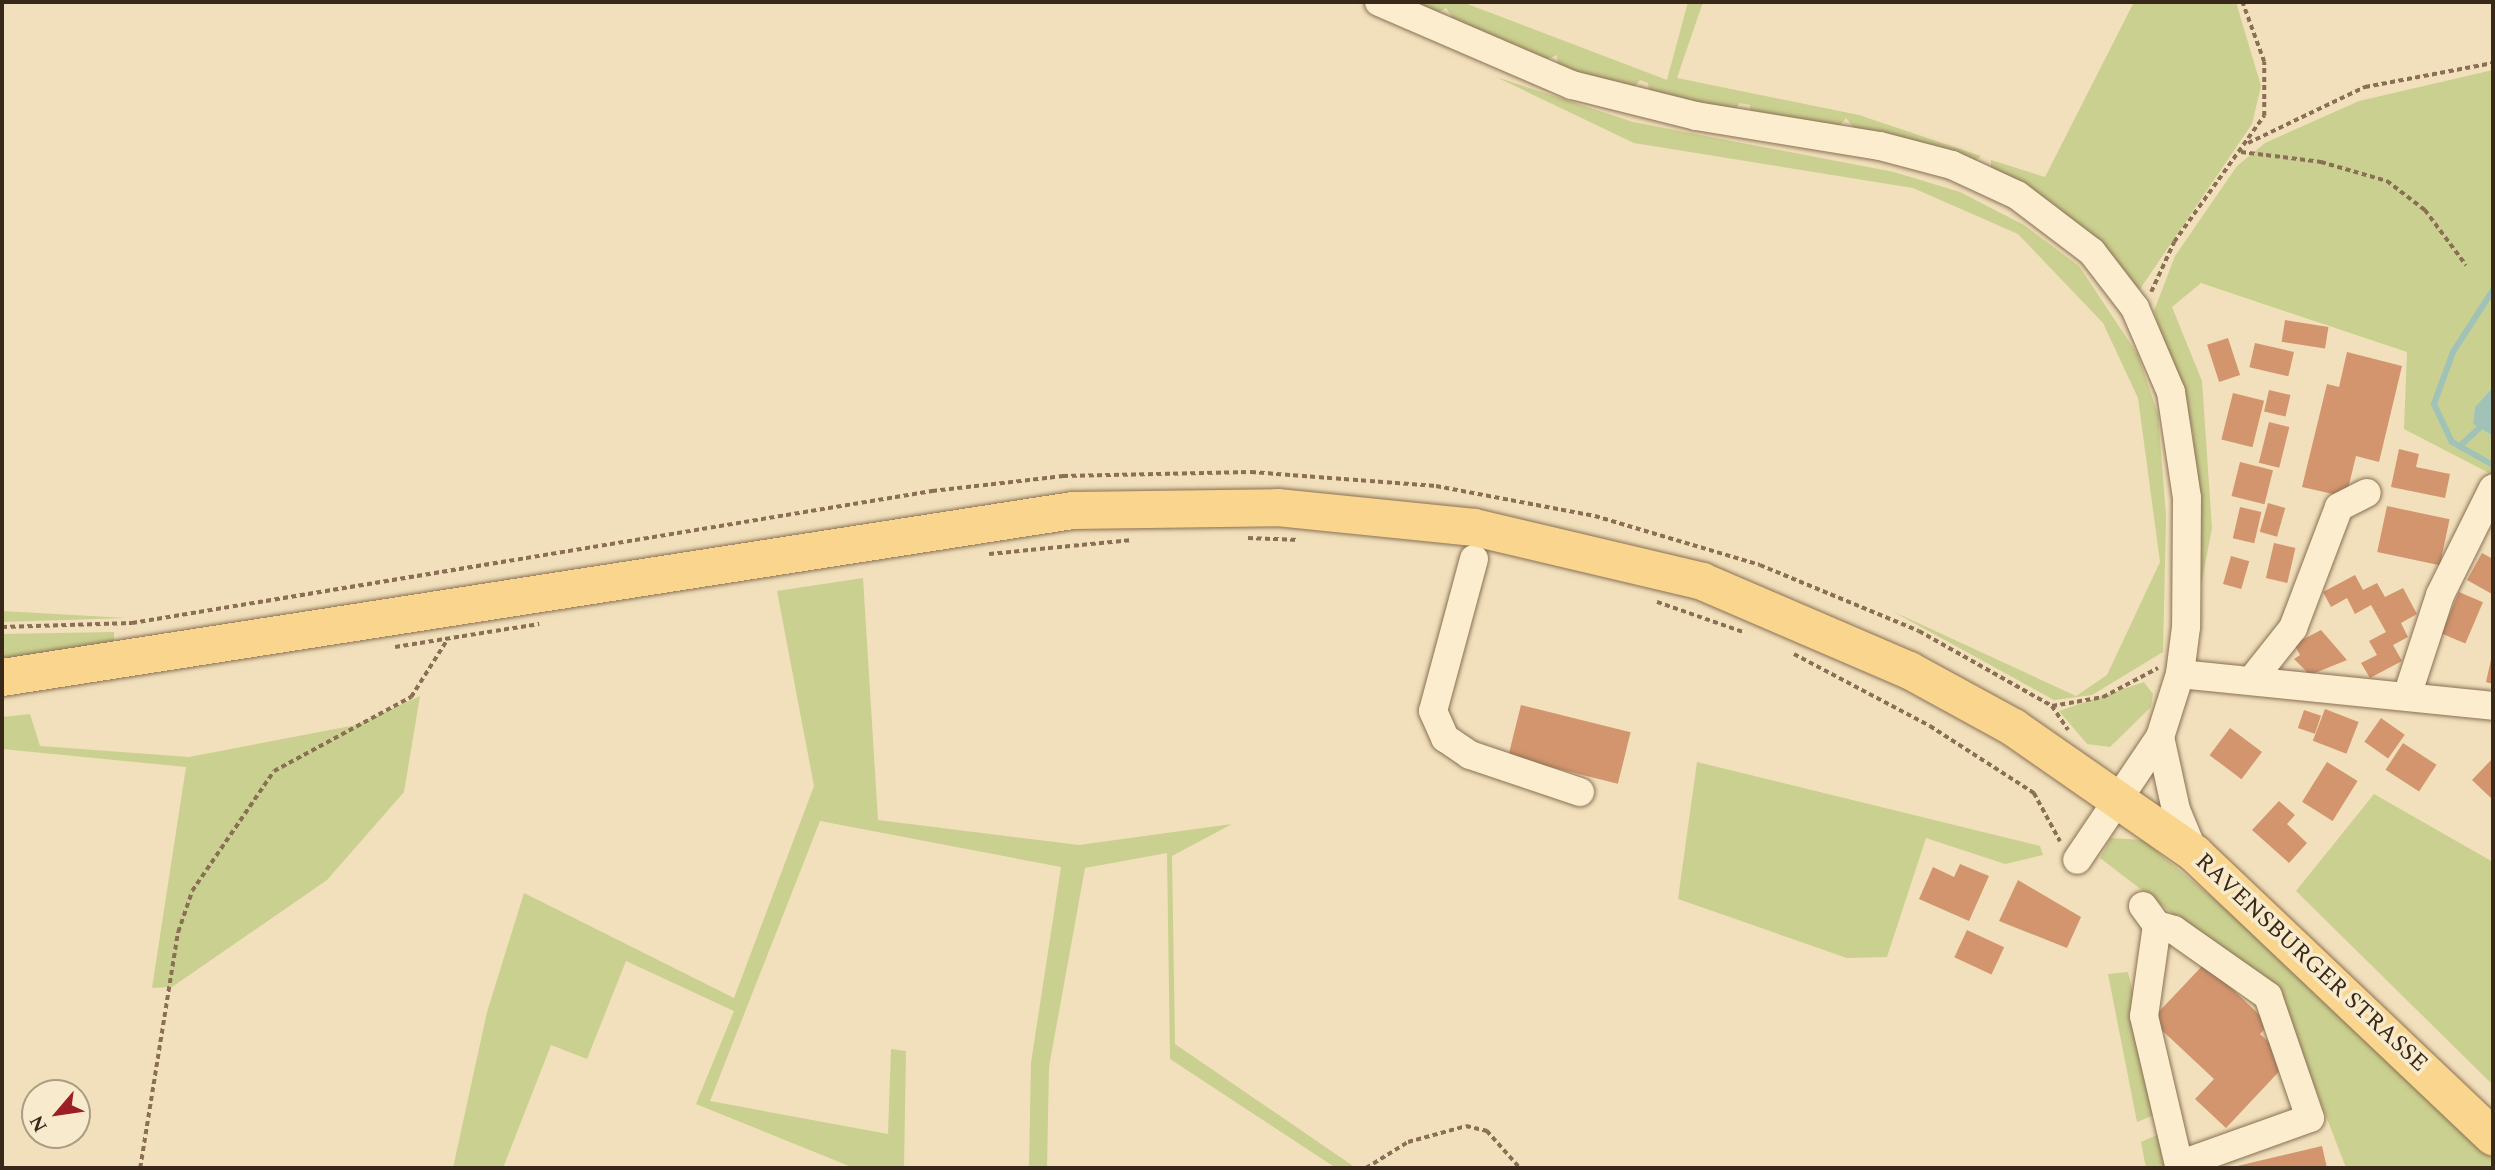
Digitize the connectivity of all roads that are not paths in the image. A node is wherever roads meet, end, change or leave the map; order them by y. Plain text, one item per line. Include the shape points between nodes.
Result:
1 (1379, 2) edge
2 (2493, 488) edge
3 (2367, 493) dead end
4 (1474, 559) dead end
5 (2168, 666) junction
6 (2, 677) edge
7 (2251, 681) junction
8 (2407, 696) junction
9 (2493, 706) edge
10 (2160, 737) junction
11 (1580, 792) dead end
12 (2121, 797) junction
13 (2194, 853) junction
14 (2077, 860) road end
15 (2150, 916) joint
16 (2493, 1137) edge

1 - 5 street via 1572,85 1696,116 1880,146 1952,166 2017,195 2065,227 2135,308 2166,376 2187,498
2 - 8 street via 2440,595
3 - 7 street via 2339,507 2322,537 2293,628
4 - 11 street via 1433,711 1445,738 1470,755
5 - 7 street
5 - 10 street
6 - 12 main road, RAVENSBURGER STRASSE via 1072,510 1277,507 1474,527 1702,581 1909,670 2013,727
7 - 8 street
8 - 9 street
10 - 12 street
10 - 13 street via 2176,810
12 - 13 main road, RAVENSBURGER STRASSE
12 - 14 street
13 - 16 main road, RAVENSBURGER STRASSE
15 - 15 street via 2144,1016 2179,1165 2310,1118 2268,996

